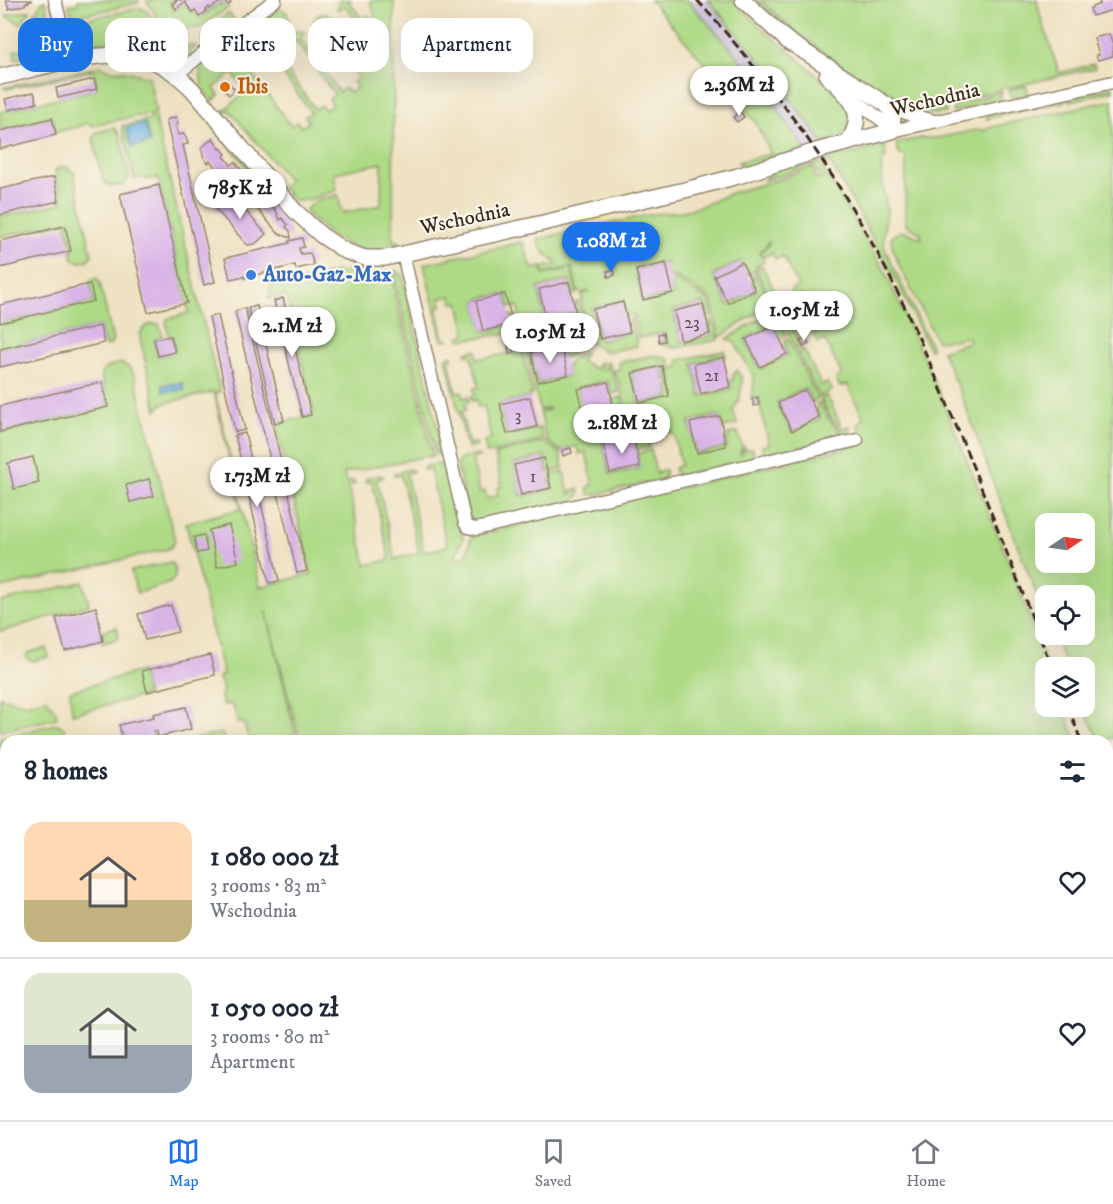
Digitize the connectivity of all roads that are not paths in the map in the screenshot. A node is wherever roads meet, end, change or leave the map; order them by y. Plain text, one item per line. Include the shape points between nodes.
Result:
1 (55, 0) edge
2 (275, 0) edge
3 (743, 0) edge
4 (59, 18) edge
5 (785, 39) junction
6 (93, 57) edge
7 (22, 72) edge
8 (176, 75) junction
9 (0, 77) edge
10 (1113, 82) edge
11 (848, 94) junction
12 (887, 105) junction
13 (936, 121) junction
14 (892, 131) junction
15 (848, 142) junction
16 (403, 254) junction
17 (857, 440) dead end

1 - 4 street
2 - 8 street
3 - 5 street
5 - 11 street
5 - 12 street
6 - 8 street, Wschodnia via 130,57 154,62
7 - 9 street, Wschodnia
8 - 16 street, Wschodnia via 294,210 321,235 357,256 374,259
10 - 13 street, Wschodnia
11 - 14 street
11 - 15 street via 857,122
12 - 13 street
12 - 14 street via 893,115
13 - 14 street, Wschodnia
14 - 15 street, Wschodnia
15 - 16 street, Wschodnia via 738,176
16 - 17 street via 468,527 476,529

